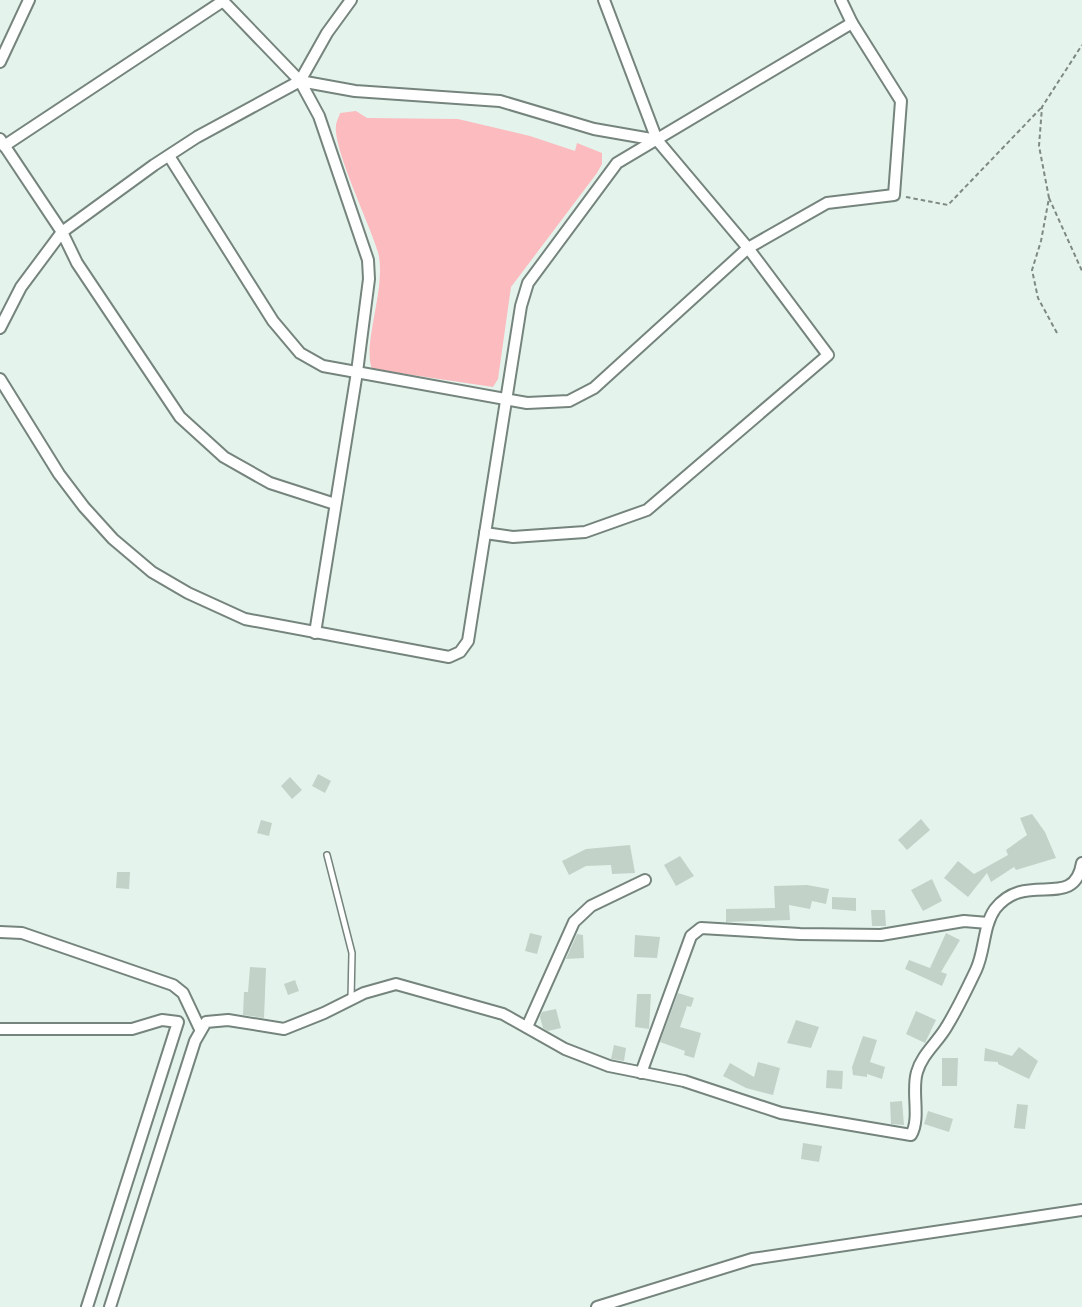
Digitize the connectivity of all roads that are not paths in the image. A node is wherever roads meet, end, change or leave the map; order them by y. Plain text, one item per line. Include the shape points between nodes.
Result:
1 (29, 0) edge
2 (222, 0) edge
3 (351, 0) edge
4 (603, 0) edge
5 (841, 0) edge
6 (852, 23) junction
7 (0, 62) edge
8 (300, 81) junction
9 (657, 140) junction
10 (2, 142) edge
11 (169, 156) junction
12 (62, 232) junction
13 (748, 248) junction
14 (0, 328) edge
15 (357, 372) junction
16 (0, 379) edge
17 (506, 400) junction
18 (335, 504) junction
19 (485, 533) junction
20 (315, 633) junction
21 (327, 855) dead end
22 (1082, 863) edge
23 (645, 880) dead end
24 (988, 923) junction
25 (0, 932) edge
26 (351, 999) junction
27 (527, 1028) junction
28 (0, 1029) edge
29 (200, 1029) junction
30 (641, 1073) junction
31 (1082, 1210) edge
32 (87, 1307) edge
33 (110, 1307) edge
34 (597, 1307) edge

1 - 7 street
2 - 8 street
2 - 10 street
3 - 8 street
4 - 9 street
5 - 6 street
6 - 9 street
6 - 13 street via 901,101 894,195 827,203
8 - 9 street via 355,91 500,101 594,129
8 - 11 street
8 - 15 street via 319,116 368,260
9 - 13 street
9 - 17 street via 617,163 528,283
10 - 12 street
11 - 12 street
11 - 15 street via 273,321 300,353 323,366
12 - 14 street via 21,287
12 - 18 street via 77,263 180,417 224,458 270,483
13 - 17 street via 594,388 569,401
13 - 19 street via 828,355 647,510 585,532 513,537
15 - 17 street
15 - 18 street
16 - 20 street via 84,507 112,539 152,572 245,620
17 - 19 street
18 - 20 street
19 - 20 street via 468,641 460,652 449,657
21 - 26 lane via 352,953
22 - 24 street via 1080,876 1067,888 1016,892 996,908
23 - 27 street via 596,903 574,922
24 - 30 street via 964,921 881,935 701,928 691,936
24 - 30 street via 984,951 976,970 948,1026 917,1071 911,1135 781,1113 684,1082
25 - 29 street via 22,933 173,985 183,993
26 - 27 street via 396,984 503,1014
26 - 29 street via 284,1029 214,1020
27 - 30 street via 565,1049
28 - 32 street via 132,1029 162,1020 178,1022
29 - 33 street
31 - 34 street via 752,1259

